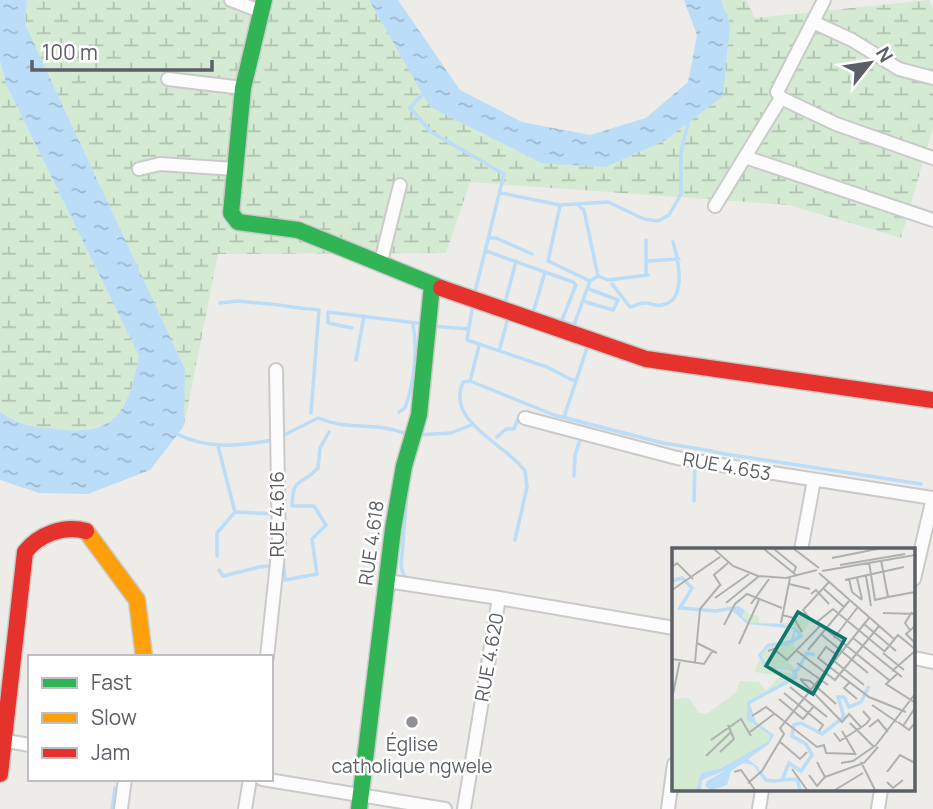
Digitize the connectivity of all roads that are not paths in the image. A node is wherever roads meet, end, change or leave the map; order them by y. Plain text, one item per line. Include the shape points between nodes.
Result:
1 (231, 0) edge
2 (824, 0) edge
3 (262, 5) edge
4 (813, 22) junction
5 (933, 78) edge
6 (168, 79) dead end
7 (243, 88) junction
8 (780, 98) junction
9 (745, 157) junction
10 (933, 158) edge
11 (139, 169) dead end
12 (236, 169) junction
13 (400, 184) dead end
14 (715, 206) dead end
15 (933, 220) edge
16 (380, 265) junction
17 (432, 285) junction
18 (276, 370) dead end
19 (933, 400) edge
20 (525, 418) dead end
21 (814, 480) junction
22 (933, 498) edge
23 (801, 548) edge
24 (916, 570) edge
25 (387, 581) junction
26 (499, 598) junction
27 (672, 628) edge
28 (144, 655) edge
29 (267, 655) edge
30 (916, 659) edge
31 (933, 663) edge
32 (3, 741) edge
33 (28, 746) edge
34 (0, 774) edge
35 (672, 779) edge
36 (125, 781) edge
37 (250, 781) edge
38 (271, 781) edge
39 (360, 802) edge
40 (121, 809) edge
41 (245, 809) edge
42 (445, 809) edge
43 (464, 809) edge
44 (668, 809) edge

1 - 3 street
2 - 4 street
3 - 7 street
4 - 5 street via 900,69
4 - 8 street via 777,92
6 - 7 street
7 - 12 street
8 - 9 street
8 - 10 street via 836,124
9 - 14 street
9 - 15 street
11 - 12 street via 160,164
12 - 16 street via 231,213 238,222 298,230
13 - 16 street
16 - 17 street
17 - 19 street via 646,359
17 - 25 street, RUE 4.618 via 419,415 404,466
18 - 29 street, RUE 4.616 via 279,544
20 - 21 street, RUE 4.653 via 677,458
21 - 22 street, RUE 4.653
21 - 23 street
22 - 24 street
25 - 26 street
25 - 39 street, RUE 4.618
26 - 27 street, RUE 4.620
26 - 43 street, RUE 4.620
28 - 32 street via 137,600 89,532 82,528 40,536 25,552
30 - 31 street
32 - 33 street
32 - 34 street
35 - 44 street
36 - 40 street
37 - 41 street
38 - 39 street
39 - 42 street

